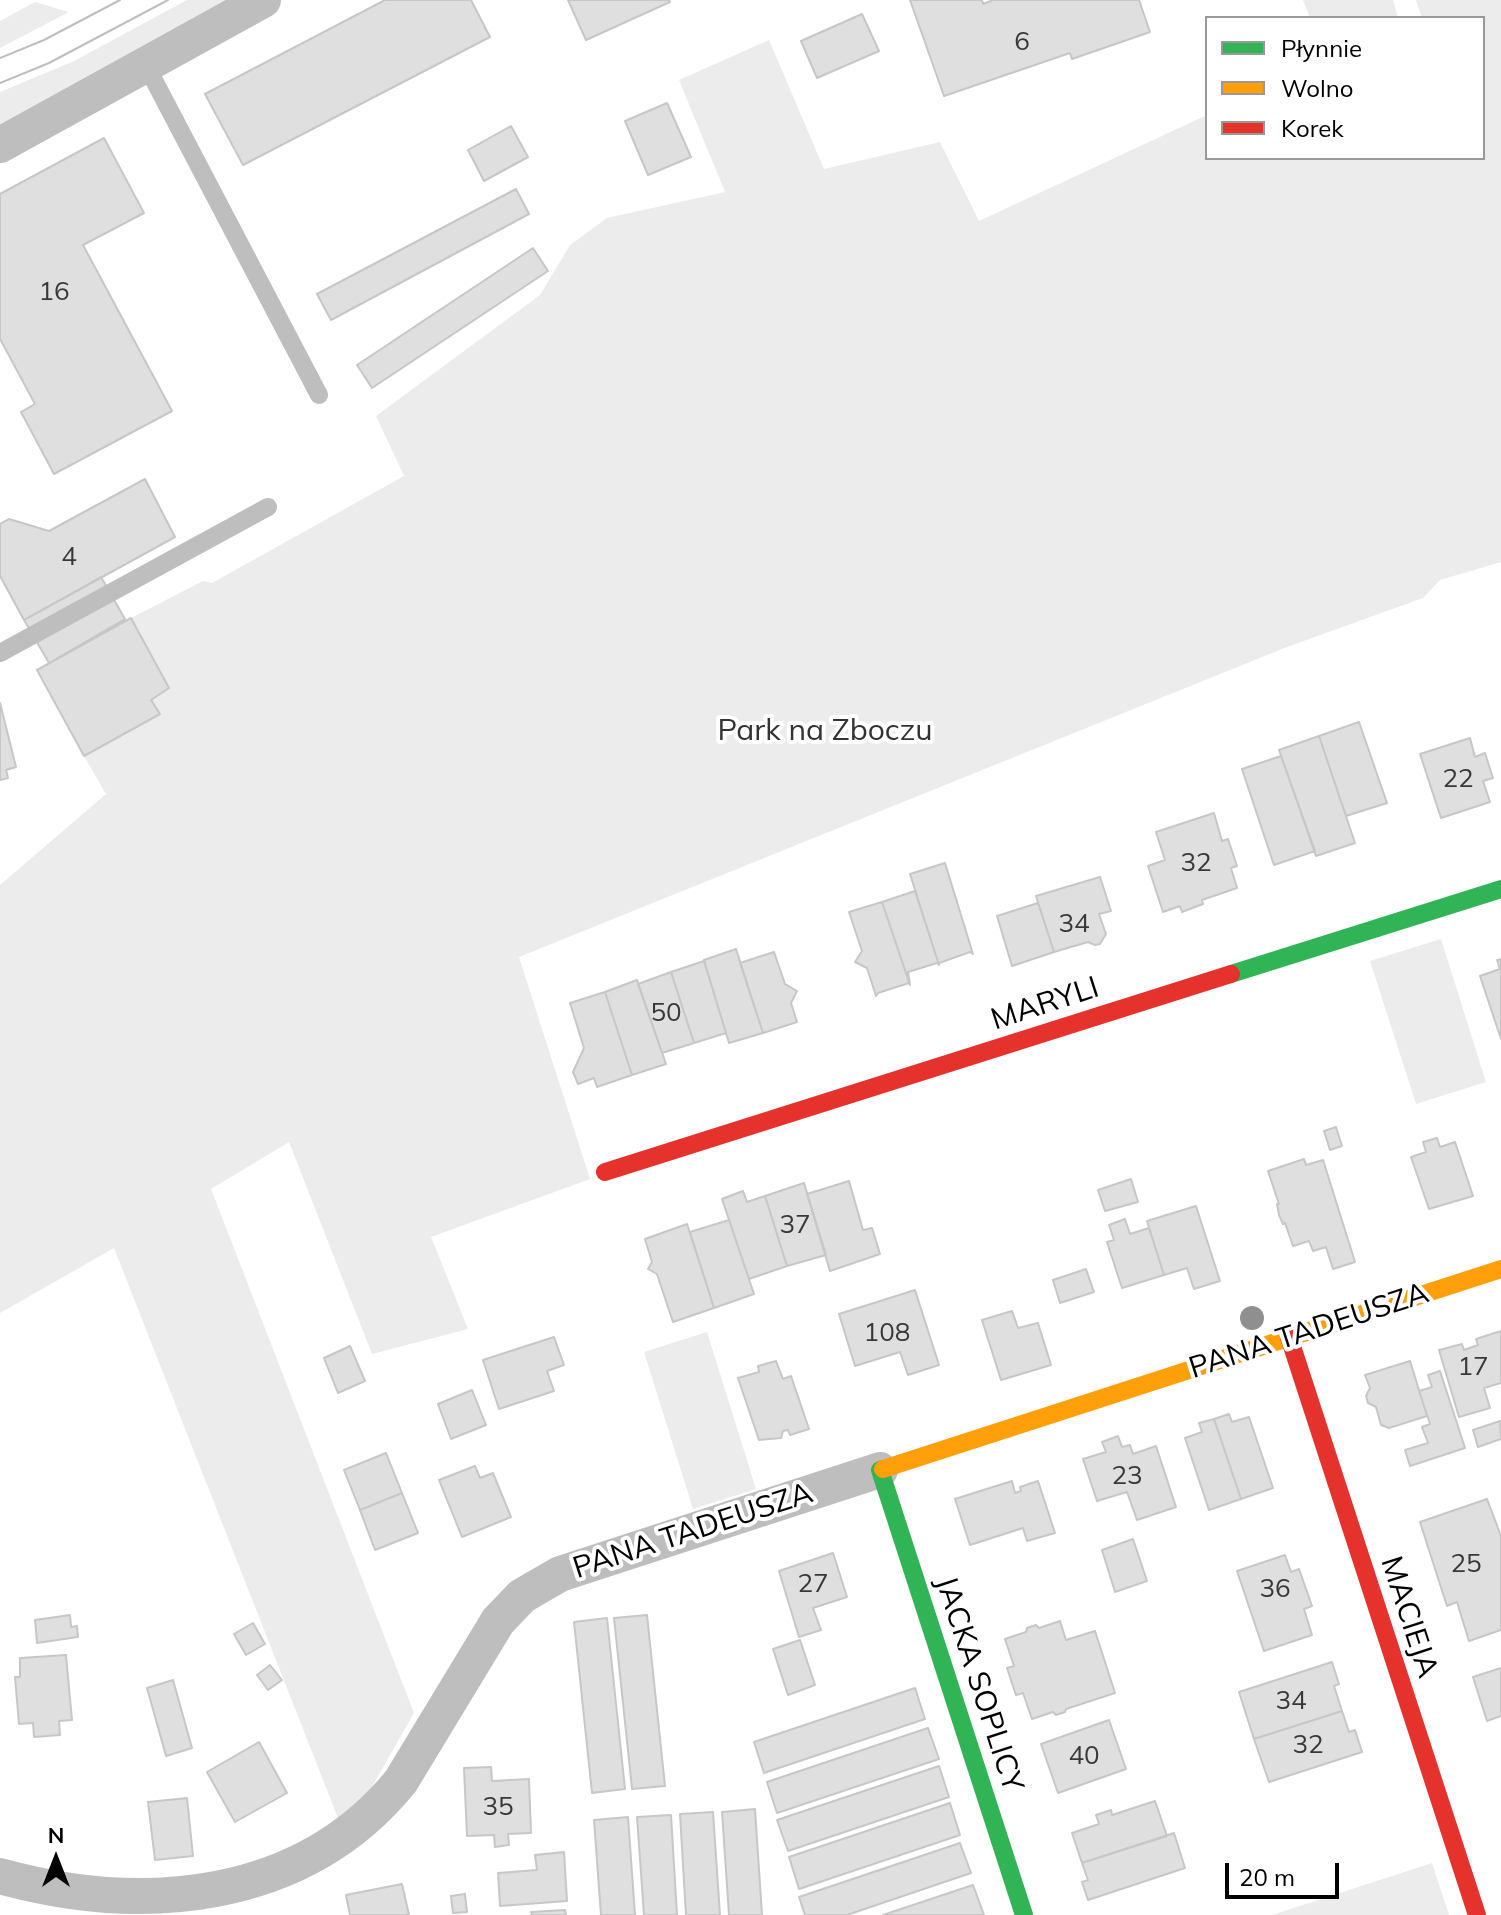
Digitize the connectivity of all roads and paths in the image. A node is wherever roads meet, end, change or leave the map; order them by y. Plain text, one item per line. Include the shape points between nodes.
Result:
1 (263, 0) edge
2 (146, 65) junction
3 (0, 145) edge
4 (319, 395) dead end
5 (268, 507) dead end
6 (0, 653) edge
7 (1501, 889) edge
8 (605, 1172) dead end
9 (1501, 1269) edge
10 (1289, 1337) junction
11 (880, 1470) junction
12 (0, 1876) edge
13 (1024, 1915) edge
14 (1477, 1915) edge

1 - 2 street
2 - 3 street
2 - 4 lane
5 - 6 lane
7 - 8 street, MARYLI
9 - 10 street, PANA TADEUSZA
10 - 11 street, PANA TADEUSZA
10 - 14 street, MACIEJA
11 - 12 street, PANA TADEUSZA via 538,1585 498,1621 388,1796 338,1843 268,1882 209,1899 157,1906 82,1901
11 - 13 street, JACKA SOPLICY

